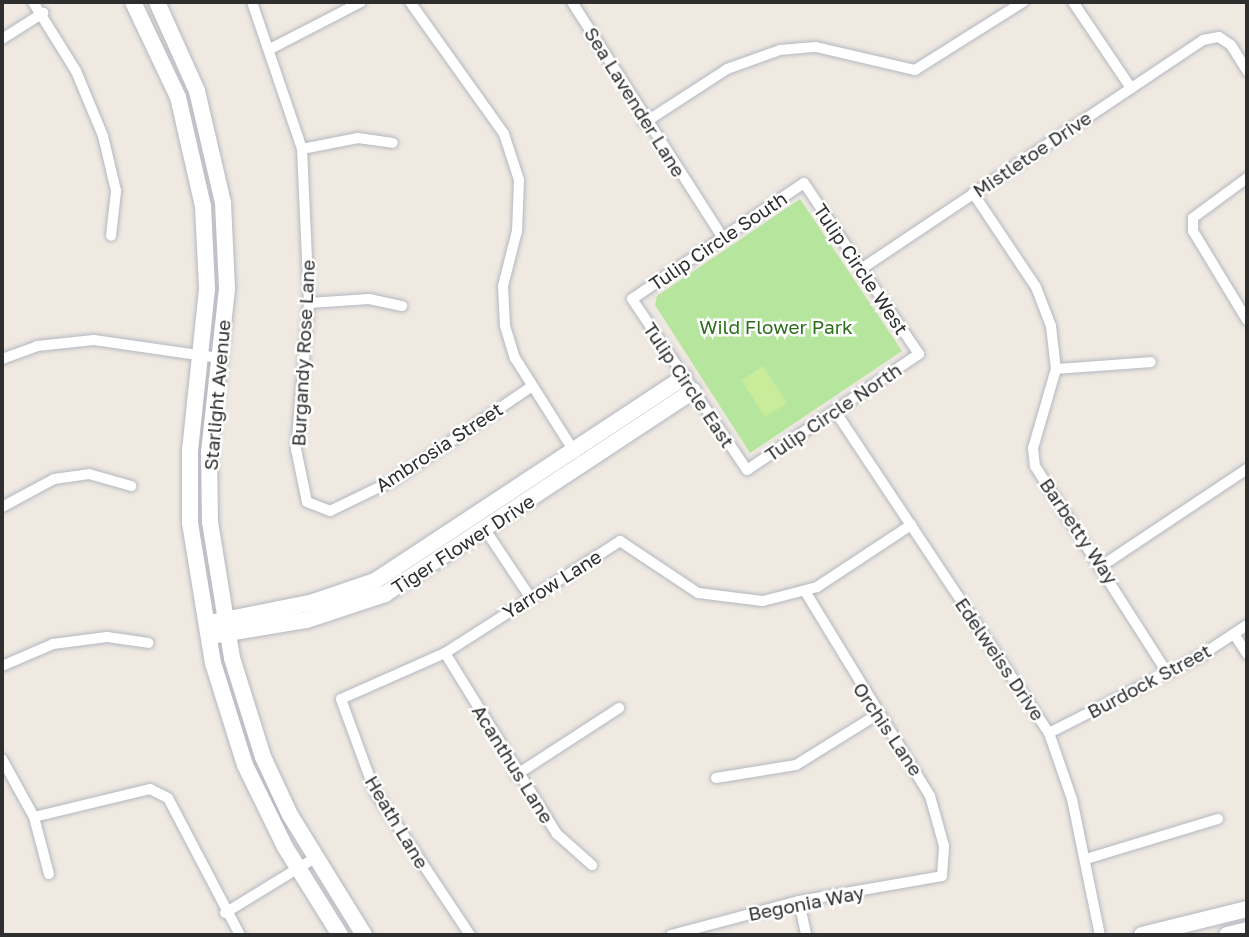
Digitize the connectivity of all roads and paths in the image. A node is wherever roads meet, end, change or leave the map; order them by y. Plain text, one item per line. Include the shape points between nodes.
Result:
1 (33, 2) edge
2 (134, 2) edge
3 (157, 2) edge
4 (252, 2) edge
5 (361, 2) edge
6 (410, 2) edge
7 (1023, 2) edge
8 (1073, 2) edge
9 (578, 4) edge
10 (43, 13) junction
11 (2, 39) edge
12 (272, 48) junction
13 (1247, 71) edge
14 (1131, 88) junction
15 (644, 123) junction
16 (393, 143) dead end
17 (302, 149) junction
18 (1247, 178) edge
19 (804, 183) joint
20 (973, 193) junction
21 (111, 236) dead end
22 (722, 237) junction
23 (860, 269) junction
24 (632, 299) joint
25 (309, 303) junction
26 (402, 306) dead end
27 (1247, 320) edge
28 (919, 354) joint
29 (198, 355) junction
30 (219, 358) junction
31 (2, 359) edge
32 (1151, 362) dead end
33 (1056, 369) junction
34 (688, 384) junction
35 (531, 387) junction
36 (835, 411) junction
37 (578, 458) junction
38 (1247, 468) edge
39 (747, 470) joint
40 (131, 486) dead end
41 (307, 502) joint
42 (2, 507) edge
43 (911, 525) junction
44 (486, 531) junction
45 (1103, 565) junction
46 (805, 591) junction
47 (530, 597) junction
48 (1247, 625) edge
49 (225, 627) junction
50 (206, 630) junction
51 (1234, 634) junction
52 (149, 643) dead end
53 (445, 653) junction
54 (1247, 654) edge
55 (2, 666) edge
56 (1168, 674) junction
57 (341, 699) joint
58 (619, 708) dead end
59 (878, 714) junction
60 (1049, 733) junction
61 (2, 759) edge
62 (516, 775) junction
63 (716, 778) dead end
64 (34, 817) junction
65 (1218, 819) dead end
66 (313, 859) junction
67 (1086, 859) junction
68 (592, 865) dead end
69 (298, 869) junction
70 (49, 874) dead end
71 (942, 876) joint
72 (799, 901) junction
73 (1247, 909) edge
74 (225, 913) junction
75 (1247, 930) edge
76 (240, 935) edge
77 (340, 935) edge
78 (364, 935) edge
79 (470, 935) edge
80 (671, 935) edge
81 (806, 935) edge
82 (1100, 935) edge
83 (1142, 935) edge
84 (1227, 935) edge

1 - 10 street
2 - 29 street, Starlight Avenue via 160,52 194,153 206,250
3 - 30 street, Starlight Avenue via 197,90 223,203 227,289
4 - 12 street, Burgandy Rose Lane
5 - 12 street
6 - 35 street via 504,134 519,180 517,231 503,286 505,326
7 - 15 street via 915,71 816,47 780,51 727,69
8 - 14 street
9 - 15 street, Sea Lavender Lane
10 - 11 street
10 - 21 street via 103,136 116,191
12 - 17 street, Burgandy Rose Lane
13 - 14 street, Mistletoe Drive via 1231,45 1219,37 1203,40
14 - 20 street, Mistletoe Drive
15 - 22 street, Sea Lavender Lane
16 - 17 street via 358,138
17 - 25 street, Burgandy Rose Lane
18 - 27 street via 1193,218 1193,231
19 - 22 street, Tulip Circle South
19 - 23 street, Tulip Circle West
20 - 23 street, Mistletoe Drive
20 - 33 street, Barbetty Way via 1036,287 1051,326
22 - 24 street, Tulip Circle South
23 - 28 street, Tulip Circle West
24 - 34 street, Tulip Circle East
25 - 26 street via 369,299
25 - 41 street, Burgandy Rose Lane via 296,449
28 - 36 street, Tulip Circle North
29 - 30 street
29 - 31 street via 94,340 37,346
29 - 50 street, Starlight Avenue via 190,523
30 - 49 street, Starlight Avenue via 210,522
32 - 33 street
33 - 45 street, Barbetty Way via 1032,448 1035,466
34 - 37 street, Tiger Flower Drive
34 - 39 street, Tulip Circle East
35 - 37 street
35 - 41 street, Ambrosia Street via 394,480 330,512
36 - 39 street, Tulip Circle North
36 - 43 street, Edelweiss Drive
37 - 44 street, Tiger Flower Drive
37 - 49 street, Tiger Flower Drive via 375,581
38 - 45 street
40 - 42 street via 89,474 54,479
43 - 46 street, Yarrow Lane
43 - 60 street, Edelweiss Drive
44 - 47 street
44 - 49 street, Tiger Flower Drive via 413,579 347,610
45 - 56 street, Barbetty Way
46 - 47 street, Yarrow Lane via 763,601 698,593 620,541
46 - 59 street, Orchis Lane
47 - 53 street, Yarrow Lane
48 - 51 street, Burdock Street
49 - 50 street, Tiger Flower Drive
49 - 66 street, Starlight Avenue via 263,757
50 - 69 street, Starlight Avenue via 245,765
51 - 54 street
51 - 56 street, Burdock Street
52 - 55 street via 107,637 53,644
53 - 57 street, Yarrow Lane
53 - 62 street, Acanthus Lane
56 - 60 street, Burdock Street
57 - 79 street, Heath Lane via 375,792
58 - 62 street
59 - 63 street via 796,765
59 - 71 street, Orchis Lane via 930,796 944,846
60 - 67 street, Edelweiss Drive
61 - 64 street
62 - 68 street, Acanthus Lane via 556,834
64 - 70 street
64 - 74 street via 150,789 168,798
65 - 67 street
66 - 69 street
66 - 78 street, Starlight Avenue
67 - 82 street, Edelweiss Drive
69 - 74 street
69 - 77 street, Starlight Avenue
71 - 72 street, Begonia Way
72 - 80 street, Begonia Way
72 - 81 street
73 - 83 street
74 - 76 street
75 - 84 street

